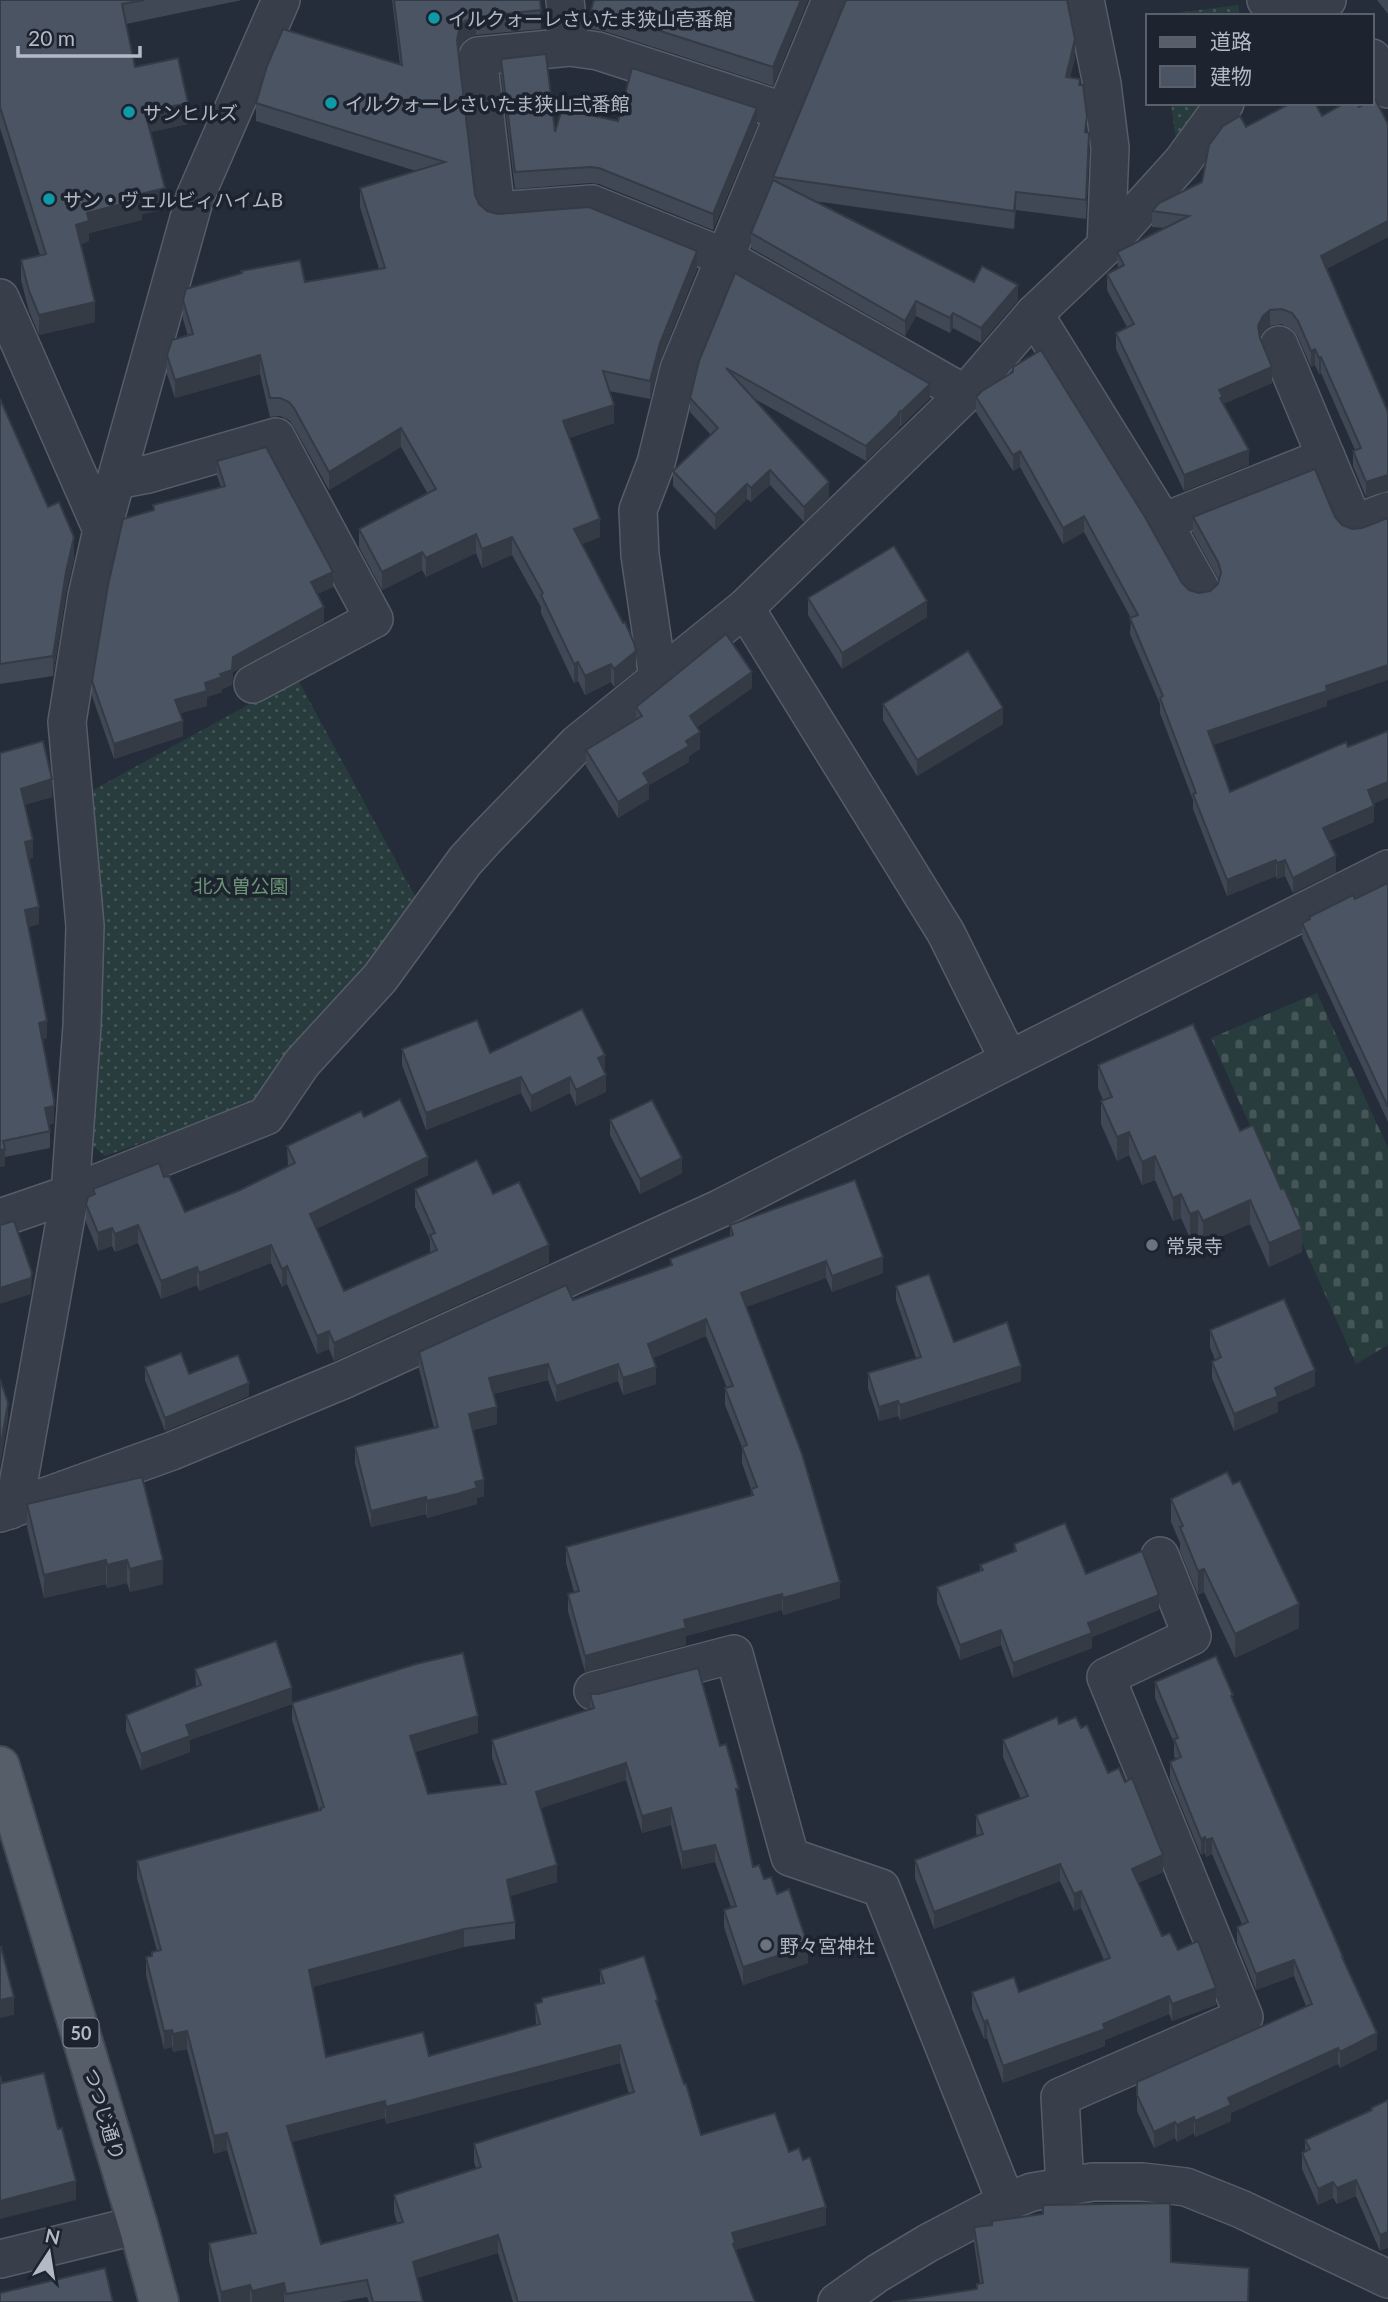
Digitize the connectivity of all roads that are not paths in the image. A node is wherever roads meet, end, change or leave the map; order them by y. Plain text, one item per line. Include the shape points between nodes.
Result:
1 (281, 0) edge
2 (565, 0) edge
3 (831, 0) edge
4 (1085, 0) edge
5 (1266, 0) edge
6 (1327, 0) edge
7 (1287, 14) edge
8 (1311, 14) edge
9 (570, 47) junction
10 (1374, 62) edge
11 (1388, 89) edge
12 (1224, 105) edge
13 (786, 112) junction
14 (1106, 246) junction
15 (724, 257) junction
16 (0, 298) edge
17 (1034, 314) junction
18 (1279, 345) dead end
19 (965, 394) junction
20 (1326, 457) junction
21 (116, 480) junction
22 (1388, 512) edge
23 (1163, 522) junction
24 (102, 530) junction
25 (1200, 588) dead end
26 (745, 608) junction
27 (657, 678) junction
28 (253, 684) dead end
29 (1388, 869) edge
30 (1009, 1060) junction
31 (70, 1194) junction
32 (0, 1218) edge
33 (5, 1511) edge
34 (1160, 1556) dead end
35 (593, 1691) edge
36 (0, 1766) edge
37 (1065, 2186) junction
38 (1006, 2202) junction
39 (138, 2225) junction
40 (0, 2259) edge
41 (1388, 2279) edge
42 (159, 2302) edge
43 (837, 2302) edge

1 - 21 street via 195,197
2 - 9 street
3 - 13 street
4 - 14 street via 1110,148
5 - 7 street
6 - 8 street
9 - 13 street via 598,51
9 - 15 street via 478,56 496,211 592,204
10 - 11 street
12 - 14 street via 1182,162
13 - 15 street
14 - 17 street
15 - 19 street
15 - 27 street via 680,369 656,463 638,510
16 - 24 street
17 - 19 street
17 - 23 street
18 - 20 street
19 - 26 street
20 - 22 street via 1354,524
20 - 23 street
21 - 24 street
21 - 28 street via 276,437 374,619
23 - 25 street
24 - 31 street via 67,722 85,926
26 - 27 street
26 - 30 street via 946,933
27 - 31 street via 577,744 478,846 380,978 302,1063 267,1116
29 - 30 street
30 - 33 street via 719,1209 343,1380 172,1451
31 - 32 street
31 - 33 street via 18,1485
34 - 37 street via 1192,1636 1106,1676 1244,2017 1060,2096
35 - 38 street via 734,1654 790,1857 881,1888
36 - 39 main road, つつじ通り / 50
37 - 38 street
37 - 41 street via 1143,2182 1186,2187
38 - 43 street via 928,2243
39 - 40 street
39 - 42 main road, つつじ通り / 50

